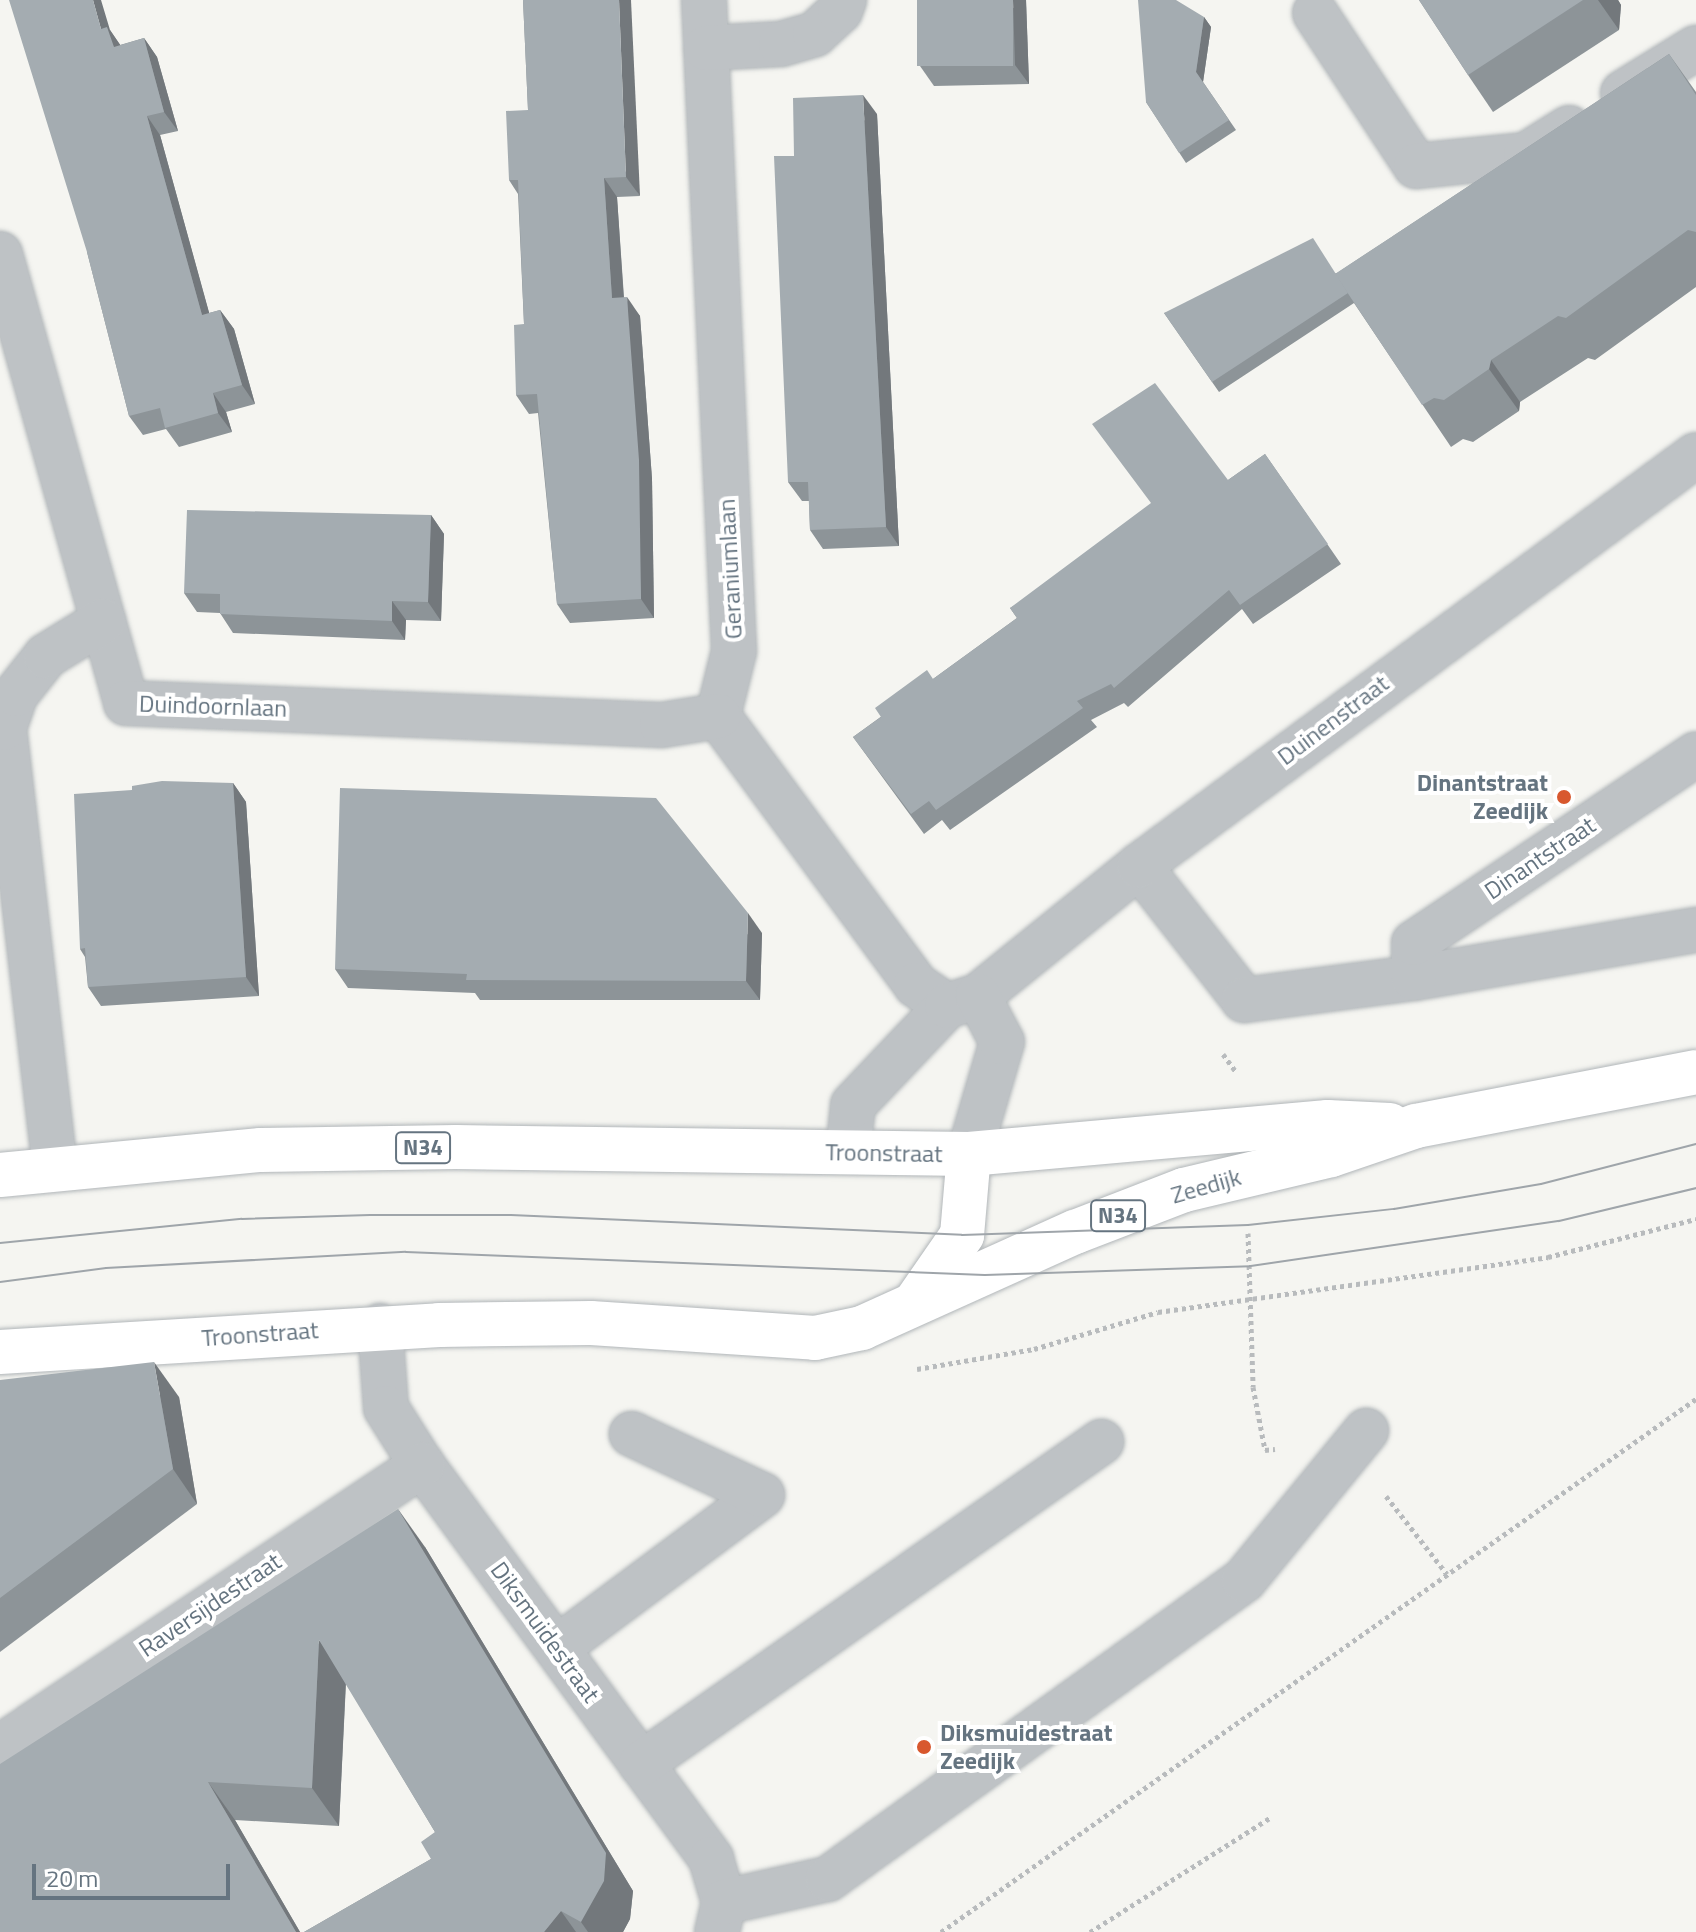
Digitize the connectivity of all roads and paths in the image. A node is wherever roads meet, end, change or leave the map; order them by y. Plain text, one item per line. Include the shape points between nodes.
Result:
1 (704, 0) edge
2 (844, 0) edge
3 (1315, 13) dead end
4 (706, 48) junction
5 (1696, 48) edge
6 (0, 254) edge
7 (1696, 455) edge
8 (103, 621) junction
9 (718, 716) junction
10 (1696, 754) edge
11 (1139, 866) junction
12 (1696, 930) edge
13 (1414, 978) junction
14 (962, 1001) junction
15 (1214, 1044) dead end
16 (1696, 1072) edge
17 (1416, 1126) junction
18 (1245, 1130) junction
19 (848, 1152) junction
20 (969, 1154) junction
21 (55, 1168) junction
22 (1249, 1174) junction
23 (0, 1175) edge
24 (1696, 1219) edge
25 (915, 1303) junction
26 (1247, 1303) junction
27 (380, 1326) junction
28 (0, 1352) edge
29 (905, 1371) dead end
30 (1696, 1399) edge
31 (632, 1434) dead end
32 (1101, 1442) dead end
33 (1359, 1442) junction
34 (422, 1465) junction
35 (1447, 1574) junction
36 (557, 1648) junction
37 (0, 1747) edge
38 (641, 1764) junction
39 (1271, 1817) dead end
40 (720, 1917) edge
41 (941, 1932) edge
42 (1090, 1932) edge

1 - 4 street, Geraniumlaan
2 - 4 street via 840,11 815,34 781,44
3 - 5 street via 1416,166 1526,155
4 - 9 street, Geraniumlaan via 734,651
6 - 8 street, Duindoornlaan
7 - 11 street, Duinenstraat
8 - 9 street, Duindoornlaan via 126,703 662,725
8 - 21 street via 46,656 16,694 4,728
9 - 14 street via 916,985
10 - 13 street, Dinantstraat via 1414,943
11 - 13 street via 1244,1000
11 - 14 street, Duinenstraat
12 - 13 street
14 - 19 street, Duinenstraat via 853,1105
14 - 20 street via 1002,1042
15 - 18 path via 1235,1068
16 - 17 main road, Zeedijk / N34
17 - 18 main road, Zeedijk / N34 via 1328,1122
17 - 22 main road, Zeedijk / N34 via 1331,1155
18 - 20 main road, Zeedijk / N34
19 - 20 main road, Troonstraat / N34
19 - 21 main road, Troonstraat / N34 via 261,1150
20 - 25 main road, Troonstraat via 962,1235
21 - 23 main road, Troonstraat / N34
22 - 25 main road, Zeedijk / N34 via 1184,1190 1075,1232
22 - 26 path
24 - 26 path via 1548,1257
25 - 27 main road, Troonstraat / N34 via 862,1328 815,1338 591,1323
26 - 29 path via 1158,1312 1047,1346
26 - 33 path via 1253,1387 1265,1450
27 - 28 main road, Troonstraat / N34
27 - 34 street, Diksmuidestraat via 386,1408
30 - 35 path
31 - 36 street via 762,1495
32 - 38 street
33 - 35 path
33 - 40 street via 1244,1580 828,1879
34 - 36 street, Diksmuidestraat
34 - 37 street, Raversijdestraat
35 - 41 path
36 - 38 street, Diksmuidestraat
38 - 40 street, Diksmuidestraat via 711,1859
39 - 42 path

